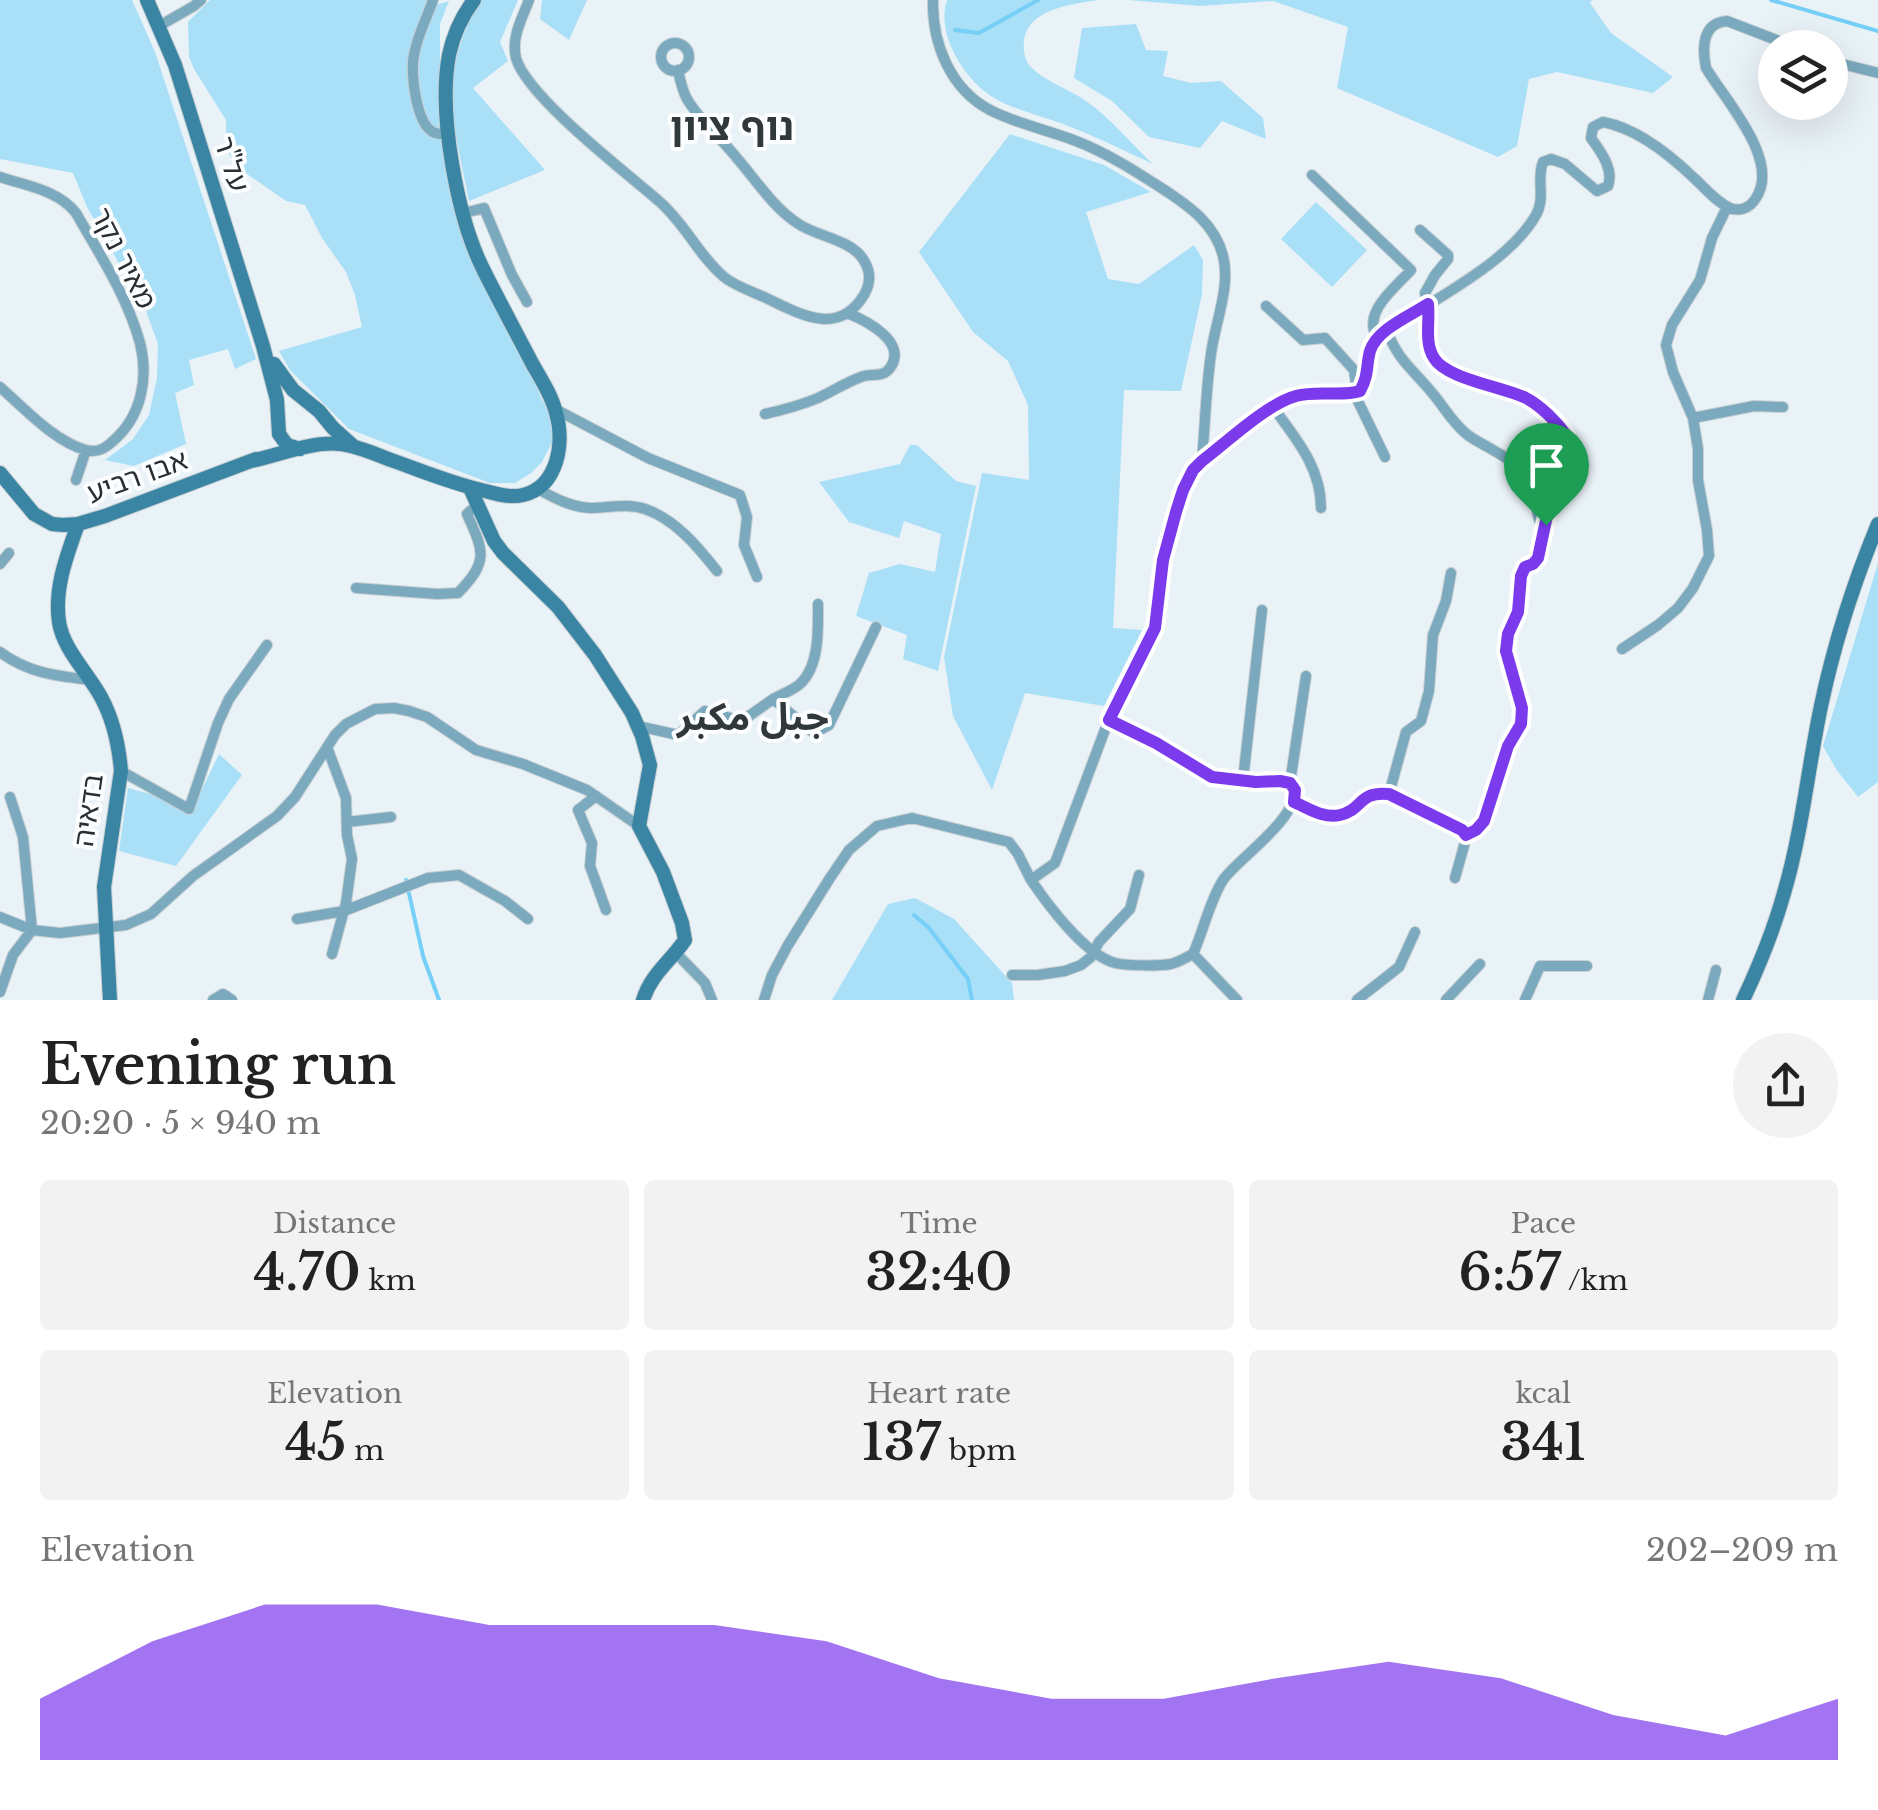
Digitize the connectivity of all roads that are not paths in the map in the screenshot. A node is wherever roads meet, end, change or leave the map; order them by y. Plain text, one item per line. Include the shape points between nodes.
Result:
1 (147, 0) edge
2 (201, 0) edge
3 (433, 0) edge
4 (474, 0) edge
5 (529, 0) edge
6 (933, 0) edge
7 (159, 26) junction
8 (1758, 32) edge
9 (1848, 66) edge
10 (678, 70) junction
11 (1878, 73) edge
12 (449, 135) junction
13 (1312, 176) dead end
14 (0, 177) edge
15 (1727, 207) junction
16 (464, 213) junction
17 (1420, 230) dead end
18 (527, 302) dead end
19 (1428, 304) junction
20 (1266, 306) dead end
21 (847, 313) junction
22 (1382, 334) junction
23 (264, 346) junction
24 (0, 387) edge
25 (1356, 392) junction
26 (307, 403) junction
27 (1273, 406) junction
28 (1783, 406) dead end
29 (556, 409) junction
30 (764, 414) dead end
31 (323, 418) junction
32 (1692, 418) junction
33 (279, 426) junction
34 (307, 447) junction
35 (357, 448) junction
36 (86, 450) junction
37 (1385, 456) dead end
38 (251, 461) junction
39 (1202, 461) junction
40 (0, 473) edge
41 (76, 480) dead end
42 (470, 488) junction
43 (538, 488) junction
44 (478, 505) junction
45 (1321, 508) dead end
46 (78, 524) junction
47 (1878, 524) edge
48 (1546, 525) junction
49 (9, 552) dead end
50 (0, 564) edge
51 (716, 571) dead end
52 (1451, 574) dead end
53 (757, 577) dead end
54 (356, 588) dead end
55 (818, 604) dead end
56 (1262, 610) dead end
57 (876, 626) dead end
58 (267, 645) dead end
59 (1622, 649) dead end
60 (0, 652) edge
61 (1306, 676) dead end
62 (91, 680) junction
63 (772, 698) junction
64 (1109, 720) junction
65 (638, 726) junction
66 (327, 747) junction
67 (121, 772) junction
68 (1243, 780) junction
69 (1290, 783) junction
70 (1389, 794) junction
71 (596, 796) junction
72 (10, 797) dead end
73 (1294, 802) junction
74 (391, 817) dead end
75 (347, 822) junction
76 (639, 826) junction
77 (1466, 835) junction
78 (1139, 875) dead end
79 (1456, 878) dead end
80 (1032, 880) junction
81 (606, 910) dead end
82 (344, 912) junction
83 (0, 917) edge
84 (528, 918) dead end
85 (297, 919) dead end
86 (106, 927) junction
87 (32, 930) junction
88 (1416, 932) dead end
89 (1094, 951) junction
90 (676, 953) junction
91 (332, 954) dead end
92 (1193, 954) junction
93 (1480, 964) dead end
94 (1587, 966) dead end
95 (1716, 970) dead end
96 (1012, 976) dead end
97 (0, 992) edge
98 (110, 1000) edge
99 (212, 1000) edge
100 (232, 1000) edge
101 (643, 1000) edge
102 (712, 1000) edge
103 (764, 1000) edge
104 (1238, 1000) edge
105 (1357, 1000) edge
106 (1446, 1000) edge
107 (1525, 1000) edge
108 (1708, 1000) edge
109 (1743, 1000) edge

1 - 7 street, על"ר
2 - 7 street
3 - 12 street via 413,56 414,84 429,130
4 - 12 street via 450,54
5 - 21 street via 515,43 525,75 681,222 715,268 733,283 812,318
6 - 39 street via 943,58 969,96 1131,168 1186,204 1215,235 1226,276
7 - 23 street, על"ר
8 - 15 street via 1717,21 1705,38 1706,68 1748,131 1762,171 1758,197 1747,208
9 - 11 street
10 - 10 street via 688,52 671,37 661,58
10 - 21 street via 688,99 772,202 865,261 870,282
12 - 16 street
13 - 22 street via 1411,270 1376,311 1372,329
14 - 36 street, מאיר נקר via 68,203 134,324 143,370 139,406 106,448
15 - 19 street via 1651,144 1603,122 1591,138 1608,165 1608,186 1597,190 1565,164 1543,162 1538,212 1525,229
15 - 32 street via 1700,280 1667,334 1668,355
16 - 18 street via 484,208
16 - 29 street via 481,266
17 - 19 street via 1448,256 1427,287
19 - 22 street
19 - 48 street via 1434,358 1457,374 1531,400 1566,435
20 - 25 street via 1303,340 1326,338 1354,370
21 - 30 street via 887,338 894,357 888,372 866,374 799,406
22 - 25 street
22 - 48 street via 1453,422 1530,482
23 - 26 street, על"ר
23 - 33 street, על"ר
24 - 36 street
25 - 27 street via 1305,394
25 - 37 street
26 - 31 street
26 - 33 street via 287,407
27 - 39 street
27 - 45 street via 1310,458
28 - 32 street
29 - 43 street via 558,458
29 - 53 street via 740,496 747,518 744,546
31 - 34 street via 324,430
31 - 35 street
32 - 59 street via 1709,556 1678,608
33 - 34 street via 288,445
33 - 38 street, אבו רביע via 276,445
34 - 35 street, אבו רביע
34 - 38 street, אבו רביע
35 - 42 street
36 - 41 street
38 - 46 street, אבו רביע
39 - 64 street via 1176,512 1155,628
40 - 46 street, אבו רביע via 43,520
42 - 43 street via 504,496
42 - 44 street
43 - 51 street via 586,508 646,509 695,544
44 - 54 street via 467,514 482,548 475,575 458,594
44 - 65 street via 494,541 558,607
46 - 62 street, בדאיה via 65,560 59,622
47 - 109 street via 1835,651 1784,894
48 - 77 street via 1538,558 1521,576 1508,634 1521,724 1484,821
49 - 50 street
52 - 70 street via 1433,634 1429,691 1420,721 1406,732
55 - 63 street via 812,668 800,684
56 - 68 street
57 - 63 street via 828,725 814,733
58 - 67 street via 229,699 188,809
60 - 62 street via 24,668
61 - 69 street
62 - 67 street, בדאיה via 103,700
63 - 65 street via 742,721 706,712 678,735
64 - 68 street via 1212,777
64 - 80 street via 1054,863
65 - 76 street via 650,765
66 - 71 street via 358,716 394,708 427,718 476,750
66 - 75 street via 346,798
66 - 86 street via 277,816 151,914
67 - 86 street, בדאיה via 104,887
68 - 69 street
69 - 73 street
70 - 73 street via 1363,798 1339,816
70 - 77 street
71 - 76 street
71 - 81 street via 578,810
72 - 87 street via 23,836
73 - 92 street via 1224,879
74 - 75 street
75 - 82 street via 352,859
76 - 90 street via 682,922 685,940
77 - 79 street
78 - 89 street via 1130,908
80 - 89 street
80 - 103 street via 1009,842 912,818 878,826 849,850 811,906
82 - 84 street via 428,878 459,875
82 - 85 street
82 - 91 street
83 - 87 street
86 - 87 street
86 - 98 street, בדאיה
87 - 97 street via 13,955
88 - 105 street via 1398,967
89 - 92 street via 1114,962 1140,964 1172,964
89 - 96 street via 1065,971
90 - 101 street
90 - 102 street
92 - 104 street
93 - 106 street
94 - 107 street via 1540,966
95 - 108 street
99 - 100 street via 223,994

